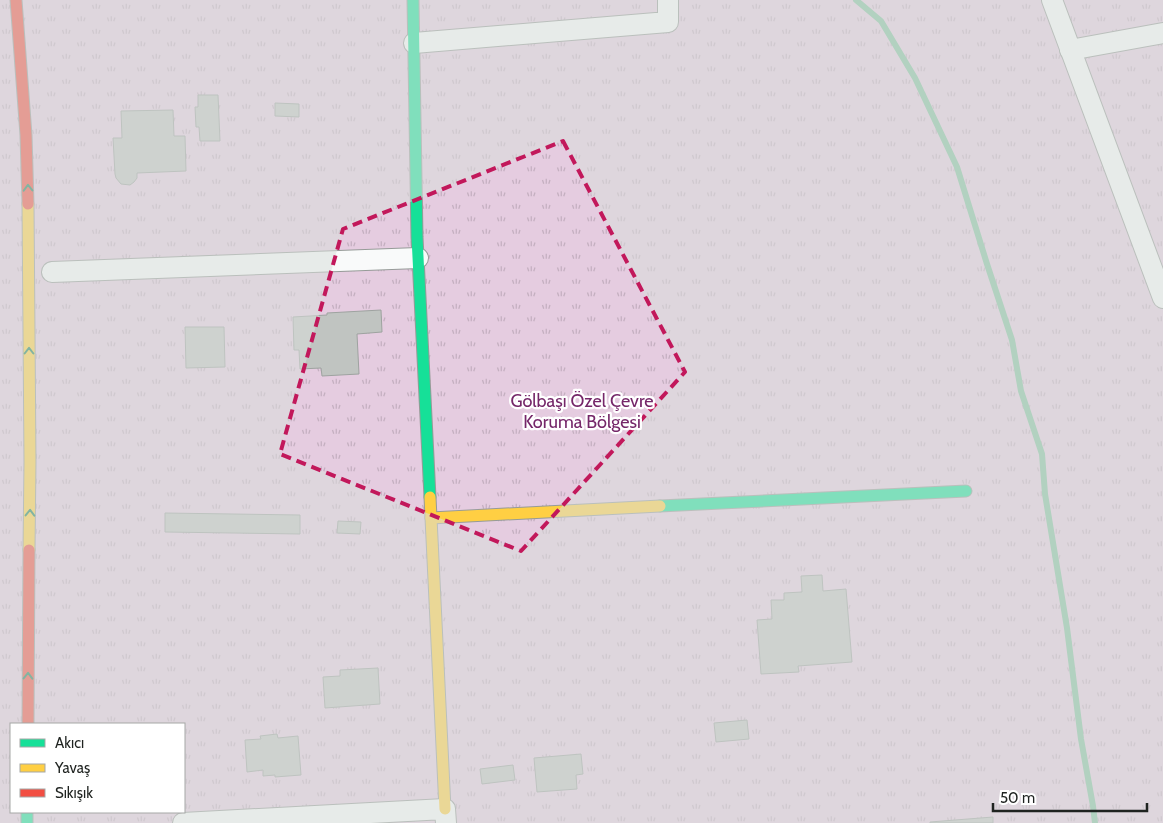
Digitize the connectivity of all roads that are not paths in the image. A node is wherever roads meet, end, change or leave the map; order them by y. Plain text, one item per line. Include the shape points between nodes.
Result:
1 (16, 0) edge
2 (413, 0) edge
3 (668, 0) edge
4 (1052, 0) edge
5 (1163, 33) edge
6 (414, 43) junction
7 (1070, 50) junction
8 (418, 258) junction
9 (52, 272) dead end
10 (1163, 298) edge
11 (966, 491) dead end
12 (431, 518) junction
13 (28, 723) edge
14 (446, 816) edge
15 (184, 823) edge

13 -> 1 street via 28,180
2 - 6 street
3 - 6 street via 668,22
4 - 7 street
5 - 7 street
6 - 8 street
7 - 10 street
8 - 9 street
8 - 12 street
11 - 12 street
12 - 14 street
14 - 15 street

